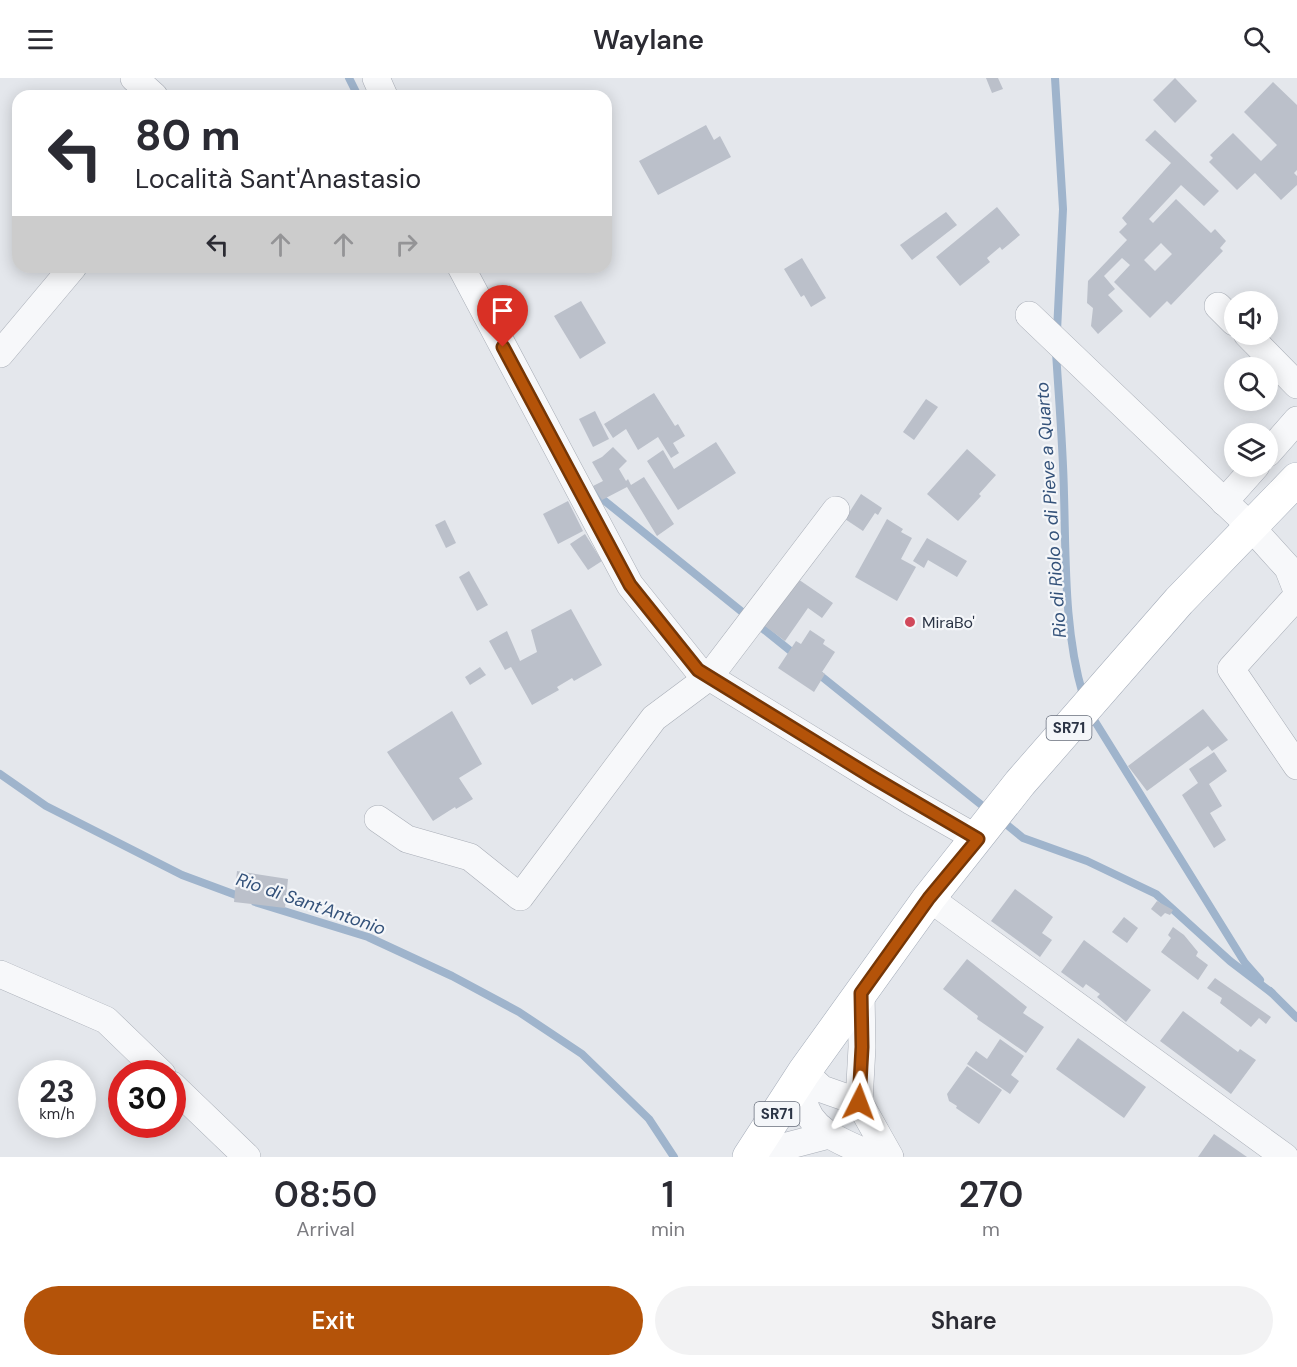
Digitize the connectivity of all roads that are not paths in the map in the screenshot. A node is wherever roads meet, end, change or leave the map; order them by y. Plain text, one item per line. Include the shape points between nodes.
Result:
1 (134, 78) edge
2 (147, 90) edge
3 (67, 273) edge
4 (464, 273) edge
5 (1029, 315) dead end
6 (1257, 345) edge
7 (0, 354) edge
8 (1297, 385) edge
9 (1297, 420) edge
10 (1278, 442) edge
11 (1246, 477) edge
12 (1297, 479) edge
13 (1224, 502) junction
14 (836, 510) dead end
15 (1251, 527) junction
16 (1297, 591) edge
17 (1297, 596) edge
18 (709, 677) junction
19 (1297, 766) edge
20 (378, 819) dead end
21 (978, 839) junction
22 (929, 898) junction
23 (0, 975) edge
24 (861, 993) junction
25 (147, 1060) edge
26 (804, 1072) junction
27 (186, 1098) edge
28 (859, 1102) junction
29 (829, 1135) junction
30 (247, 1157) edge
31 (749, 1157) edge
32 (770, 1157) edge
33 (876, 1157) edge
34 (890, 1157) edge
35 (1285, 1157) edge

1 - 2 street
3 - 7 street
4 - 18 street via 630,585 698,670
5 - 13 street
6 - 8 street
9 - 10 street
11 - 13 street
12 - 15 main road, SR71
13 - 15 street
14 - 18 street
15 - 16 street via 1288,568
15 - 21 main road, SR71 via 1172,610 1020,783
17 - 19 street via 1231,669
18 - 20 street via 654,718 520,897 470,857 407,838
18 - 21 street
21 - 22 main road, SR71
22 - 24 main road, SR71
22 - 35 street
23 - 25 street via 106,1020
24 - 26 main road, SR71
24 - 28 street
26 - 28 street via 822,1089
26 - 29 street via 804,1102 817,1125
26 - 31 main road, SR71
27 - 30 street
28 - 34 street
29 - 32 street via 783,1147
29 - 33 street

